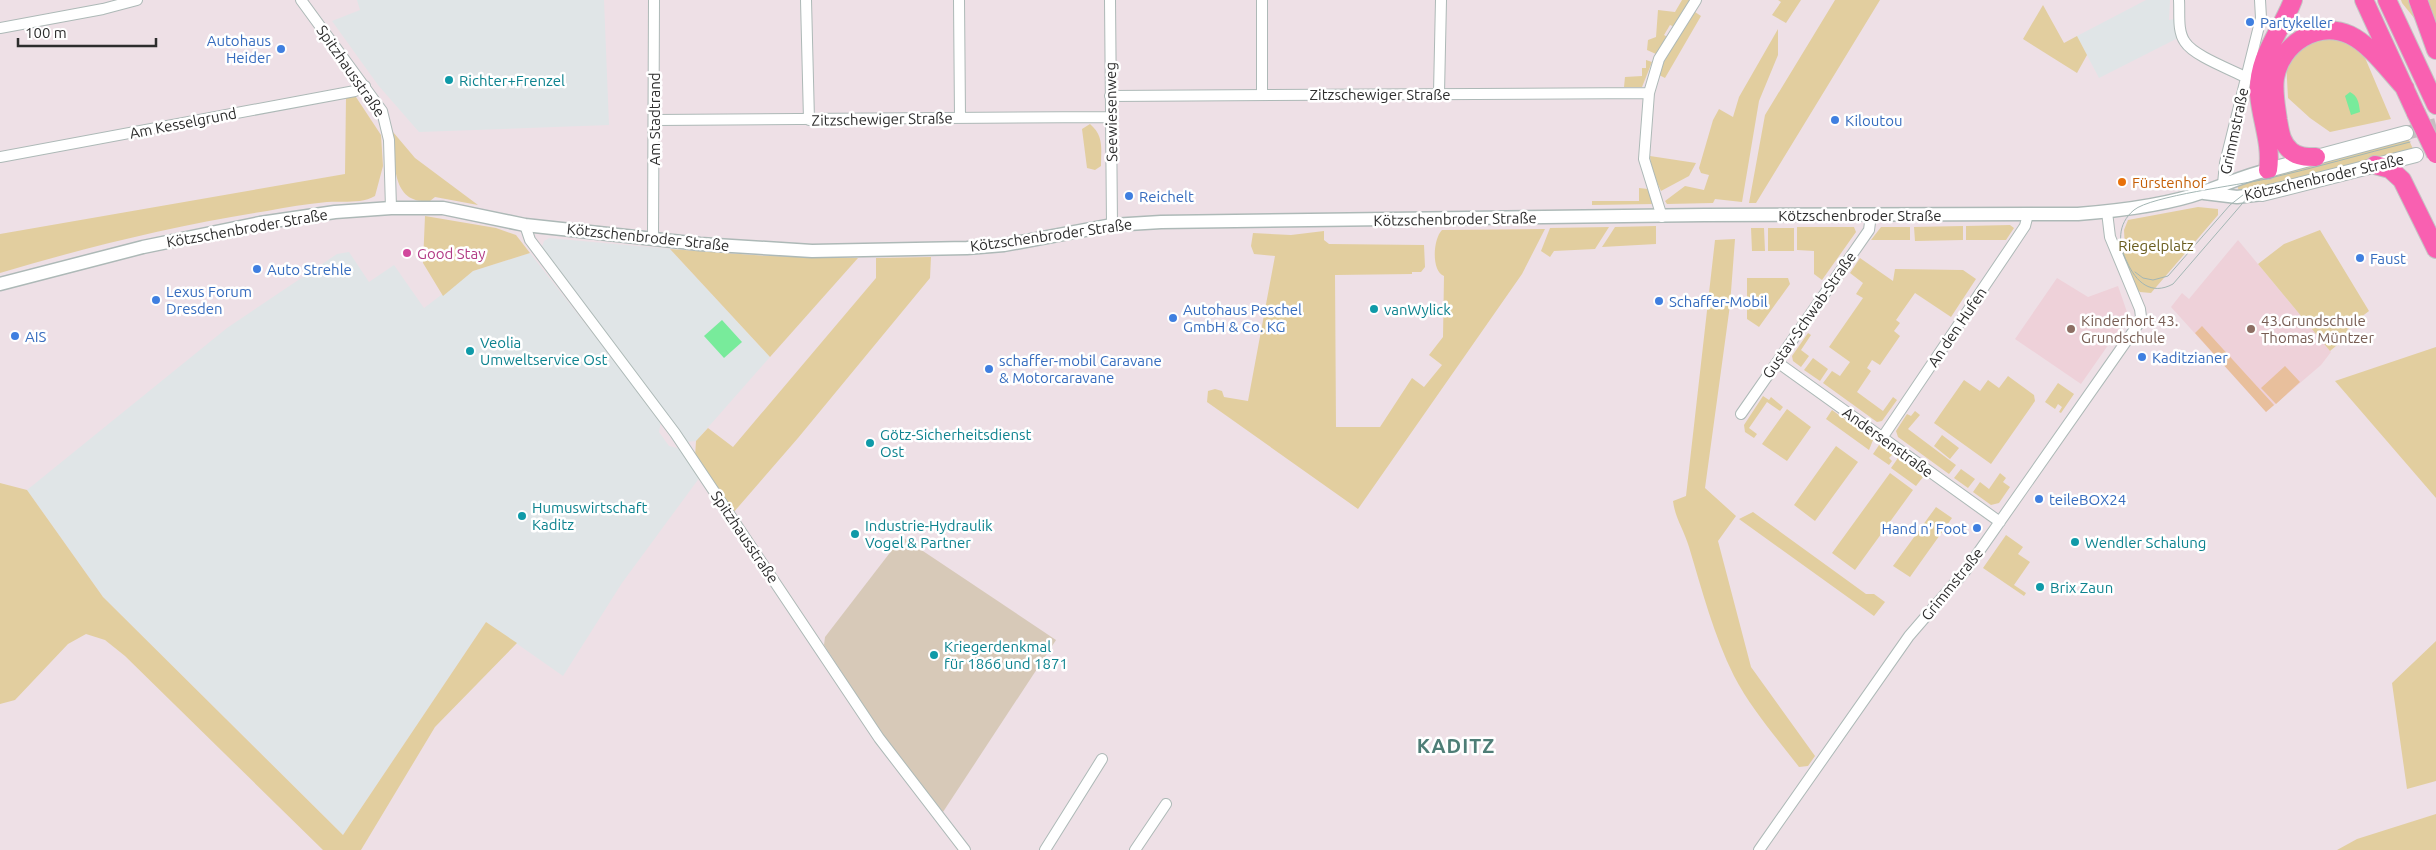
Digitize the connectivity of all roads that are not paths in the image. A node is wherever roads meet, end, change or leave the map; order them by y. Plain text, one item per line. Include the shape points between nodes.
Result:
1 (137, 0) edge
2 (301, 0) edge
3 (654, 0) edge
4 (806, 0) edge
5 (959, 0) edge
6 (1110, 0) edge
7 (1262, 0) edge
8 (1441, 0) edge
9 (1696, 0) edge
10 (2179, 0) edge
11 (2260, 0) edge
12 (2293, 0) edge
13 (2364, 0) edge
14 (2387, 0) edge
15 (2418, 0) edge
16 (0, 28) edge
17 (2436, 50) edge
18 (2245, 77) junction
19 (365, 86) junction
20 (2405, 88) junction
21 (1649, 93) junction
22 (1439, 94) junction
23 (1262, 95) junction
24 (1110, 96) junction
25 (2436, 105) edge
26 (960, 117) junction
27 (1110, 117) junction
28 (655, 120) junction
29 (809, 120) junction
30 (2406, 133) tunnel mouth
31 (2436, 154) edge
32 (2416, 155) dead end
33 (2316, 157) junction
34 (0, 158) edge
35 (2375, 165) junction
36 (2268, 170) junction
37 (2223, 184) junction
38 (2202, 193) junction
39 (2262, 194) joint
40 (391, 208) junction
41 (2107, 212) junction
42 (2028, 214) junction
43 (1871, 215) junction
44 (1662, 217) junction
45 (525, 225) junction
46 (1112, 225) junction
47 (654, 238) junction
48 (2436, 249) edge
49 (0, 284) edge
50 (1777, 362) junction
51 (1741, 414) dead end
52 (1882, 438) junction
53 (2000, 522) junction
54 (1102, 759) dead end
55 (1166, 804) dead end
56 (965, 850) edge
57 (1045, 850) edge
58 (1135, 850) edge
59 (1758, 850) edge

1 - 16 street
2 - 19 street, Spitzhausstraße
3 - 28 street, Am Stadtrand
4 - 29 street
5 - 26 street
6 - 24 street, Seewiesenweg
7 - 23 street
8 - 22 street
9 - 21 street via 1659,59
10 - 18 street, Grimmstraße via 2180,26 2185,42 2199,54
11 - 18 street, Grimmstraße via 2262,18
12 - 36 highway via 2264,57 2260,74 2259,93 2270,155
13 - 20 highway
14 - 25 highway
15 - 17 highway
18 - 37 street, Grimmstraße
19 - 34 street, Am Kesselgrund via 354,91
19 - 40 street, Spitzhausstraße via 386,121
20 - 31 highway, bridge
20 - 33 highway via 2350,35 2322,31 2295,43 2284,55 2277,71 2274,97 2281,137 2286,147 2299,155
21 - 22 street, Zitzschewiger Straße
21 - 44 street via 1644,159
22 - 23 street, Zitzschewiger Straße
23 - 24 street, Zitzschewiger Straße
24 - 27 street, Seewiesenweg
26 - 27 street, Zitzschewiger Straße
26 - 29 street, Zitzschewiger Straße
27 - 46 street, Seewiesenweg
28 - 29 street, Zitzschewiger Straße
28 - 47 street, Am Stadtrand
30 - 33 main road, Kötzschenbroder Straße
32 - 35 main road, Kötzschenbroder Straße
33 - 36 main road, Kötzschenbroder Straße
35 - 39 main road, Kötzschenbroder Straße
35 - 48 highway via 2390,169 2402,180
36 - 37 street, Kötzschenbroder Straße
37 - 38 street, Kötzschenbroder Straße
38 - 39 street, Kötzschenbroder Straße via 2237,197
38 - 41 street, Kötzschenbroder Straße
40 - 45 street, Kötzschenbroder Straße via 443,208
40 - 49 street, Kötzschenbroder Straße via 335,212 250,225 142,247
41 - 42 street, Kötzschenbroder Straße
41 - 53 street, Grimmstraße via 2110,237 2142,317
42 - 43 street, Kötzschenbroder Straße
42 - 52 street, An den Hufen via 2017,238
43 - 44 street, Kötzschenbroder Straße
43 - 50 street, Gustav-Schwab-Straße via 1869,230
44 - 46 street, Kötzschenbroder Straße
45 - 47 street, Kötzschenbroder Straße
45 - 56 street, Spitzhausstraße via 530,240 677,436 879,738
46 - 47 street, Kötzschenbroder Straße via 1004,245 967,248 812,251
50 - 51 street, Gustav-Schwab-Straße
50 - 52 street, Andersenstraße
52 - 53 street, Andersenstraße
53 - 59 street, Grimmstraße via 1966,570 1910,636
54 - 57 street
55 - 58 street

